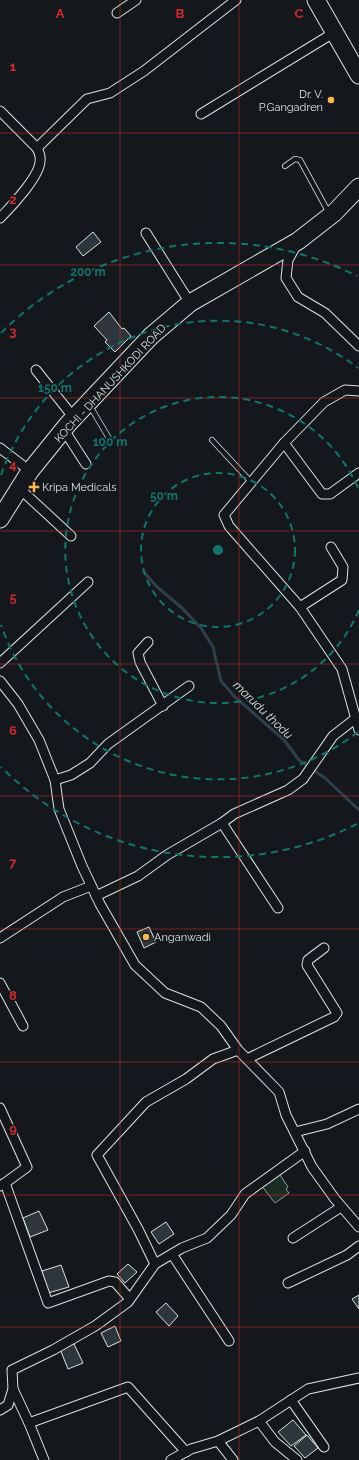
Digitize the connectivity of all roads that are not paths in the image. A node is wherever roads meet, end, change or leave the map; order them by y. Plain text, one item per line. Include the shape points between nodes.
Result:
1 (136, 0) edge
2 (236, 0) edge
3 (316, 0) edge
4 (118, 13) dead end
5 (335, 32) junction
6 (359, 74) edge
7 (0, 111) edge
8 (201, 114) dead end
9 (37, 148) junction
10 (285, 166) dead end
11 (359, 188) edge
12 (330, 216) junction
13 (0, 218) edge
14 (146, 233) dead end
15 (298, 241) junction
16 (190, 303) junction
17 (359, 346) edge
18 (36, 370) dead end
19 (359, 392) edge
20 (89, 402) junction
21 (69, 424) junction
22 (110, 440) dead end
23 (212, 440) dead end
24 (284, 443) junction
25 (0, 448) edge
26 (86, 464) dead end
27 (30, 471) junction
28 (359, 473) edge
29 (252, 483) junction
30 (20, 488) junction
31 (0, 520) edge
32 (71, 536) dead end
33 (331, 547) dead end
34 (88, 582) dead end
35 (300, 607) junction
36 (148, 642) dead end
37 (0, 663) edge
38 (0, 681) edge
39 (189, 686) dead end
40 (163, 706) junction
41 (356, 718) junction
42 (359, 730) edge
43 (55, 780) junction
44 (222, 823) junction
45 (91, 886) junction
46 (96, 896) junction
47 (278, 908) dead end
48 (0, 938) edge
49 (324, 948) dead end
50 (0, 983) edge
51 (23, 1026) dead end
52 (238, 1050) junction
53 (247, 1059) junction
54 (0, 1108) edge
55 (359, 1109) edge
56 (295, 1132) junction
57 (305, 1151) junction
58 (3, 1185) edge
59 (341, 1207) junction
60 (359, 1227) edge
61 (293, 1238) dead end
62 (359, 1246) edge
63 (172, 1254) junction
64 (155, 1264) junction
65 (288, 1283) dead end
66 (130, 1299) junction
67 (229, 1341) dead end
68 (359, 1378) edge
69 (13, 1389) junction
70 (291, 1400) junction
71 (0, 1410) edge
72 (260, 1421) junction
73 (29, 1423) junction
74 (218, 1441) junction
75 (324, 1447) dead end
76 (186, 1452) junction
77 (44, 1460) edge
78 (171, 1460) edge
79 (233, 1460) edge
80 (297, 1460) edge

1 - 4 street
2 - 9 street via 144,71 110,92 87,99
3 - 5 highway
5 - 6 highway
5 - 8 street
7 - 9 street
9 - 13 street via 40,163 24,192
10 - 12 lane via 295,159 300,160
11 - 12 highway, KOCHI - DHANUSHKODI ROAD
12 - 15 highway, KOCHI - DHANUSHKODI ROAD
14 - 16 street
15 - 16 highway, KOCHI - DHANUSHKODI ROAD
15 - 17 street via 288,260 286,278 298,297 325,313
16 - 20 highway, KOCHI - DHANUSHKODI ROAD via 151,336
18 - 21 street
19 - 24 street via 345,390 324,402
20 - 21 highway, KOCHI - DHANUSHKODI ROAD
20 - 22 lane
21 - 26 street
21 - 27 highway, KOCHI - DHANUSHKODI ROAD
23 - 29 lane
24 - 28 street via 322,494 330,494
24 - 29 street
25 - 27 street
27 - 30 highway, KOCHI - DHANUSHKODI ROAD
29 - 35 street via 224,515 228,526
30 - 31 highway, KOCHI - DHANUSHKODI ROAD
30 - 32 street
33 - 35 street via 343,567 342,580
34 - 37 street
35 - 41 street via 342,669
36 - 40 street via 138,653 140,662
38 - 43 street via 18,704 39,740
39 - 40 street
40 - 43 street via 108,744 90,763 71,775
41 - 42 street
41 - 44 street via 333,736 302,779 288,790 234,814
43 - 45 street via 59,809
44 - 46 street via 167,855 138,876
44 - 47 street
45 - 46 street
45 - 48 street via 63,897
46 - 52 street via 135,965 165,993 201,1007 221,1026
49 - 53 street via 308,960 307,965 337,1014
50 - 51 street
52 - 53 street
52 - 64 street via 213,1059 186,1079 146,1102 96,1155
53 - 56 street via 279,1092 286,1115
54 - 58 street via 27,1167
55 - 56 street via 327,1124
56 - 57 street
57 - 59 street via 312,1167
57 - 63 street via 245,1194 231,1215 207,1238
58 - 66 street via 48,1303 109,1281 115,1282
59 - 60 street
59 - 61 street
62 - 65 street via 347,1255
63 - 64 street
63 - 67 street
64 - 66 street
66 - 69 street via 95,1326 54,1350 12,1370
68 - 70 street via 308,1389
69 - 71 street via 8,1405
69 - 73 street
70 - 72 street
70 - 75 street
72 - 74 street
72 - 80 street via 275,1442
73 - 76 street via 128,1387
73 - 77 street
74 - 76 street
74 - 79 street
76 - 78 street

